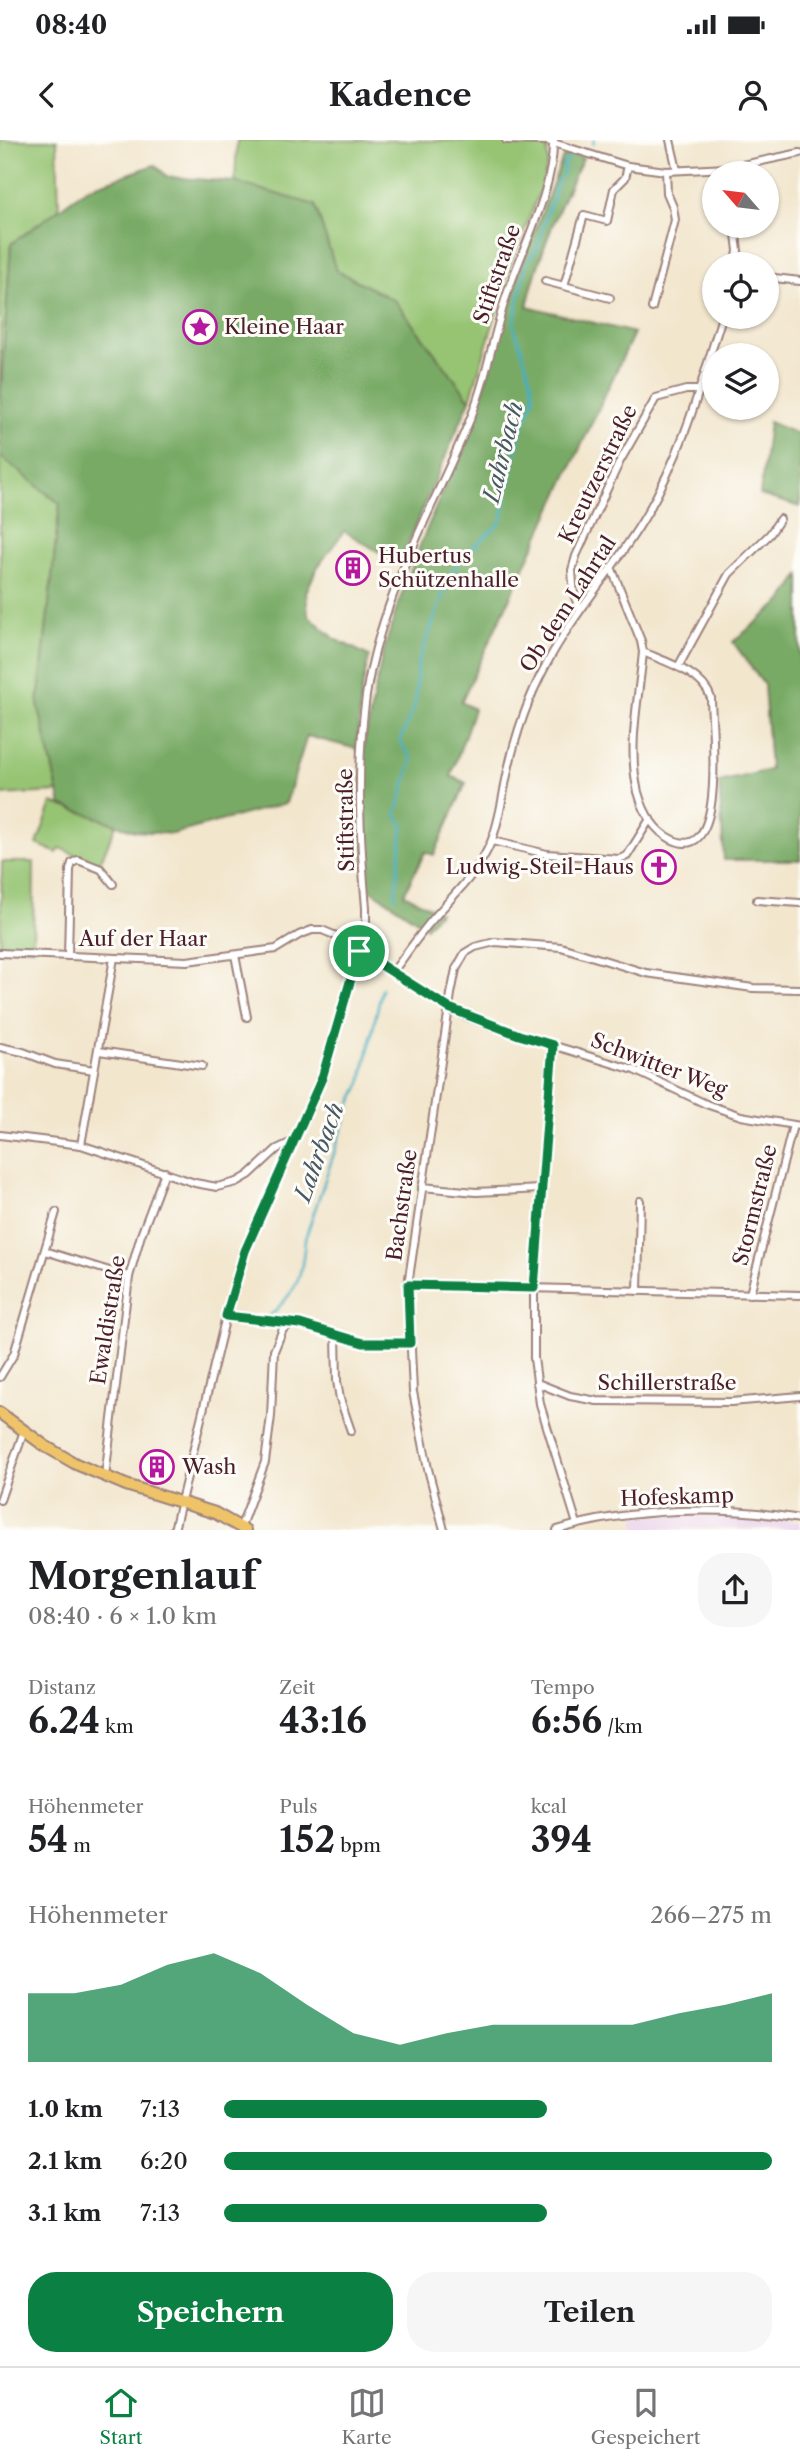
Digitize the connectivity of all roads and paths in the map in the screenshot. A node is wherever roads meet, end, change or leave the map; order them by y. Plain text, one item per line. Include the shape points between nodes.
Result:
1 (506, 140) edge
2 (670, 140) edge
3 (553, 142) edge
4 (800, 153) edge
5 (766, 161) edge
6 (628, 166) junction
7 (677, 170) junction
8 (702, 170) edge
9 (666, 171) junction
10 (779, 279) edge
11 (545, 281) dead end
12 (800, 281) edge
13 (564, 286) junction
14 (610, 298) dead end
15 (652, 308) dead end
16 (718, 329) edge
17 (700, 390) junction
18 (780, 519) dead end
19 (611, 567) junction
20 (580, 610) junction
21 (643, 652) junction
22 (678, 667) junction
23 (650, 820) junction
24 (492, 841) junction
25 (113, 884) dead end
26 (757, 900) dead end
27 (800, 903) edge
28 (359, 951) junction
29 (0, 953) edge
30 (235, 955) junction
31 (68, 956) junction
32 (114, 958) junction
33 (392, 973) junction
34 (800, 989) edge
35 (449, 1008) junction
36 (247, 1017) dead end
37 (553, 1045) junction
38 (0, 1047) edge
39 (99, 1051) junction
40 (202, 1066) dead end
41 (94, 1070) junction
42 (797, 1126) edge
43 (0, 1135) edge
44 (294, 1141) junction
45 (81, 1145) junction
46 (165, 1172) junction
47 (422, 1187) junction
48 (541, 1189) junction
49 (640, 1201) dead end
50 (57, 1212) dead end
51 (45, 1251) junction
52 (128, 1277) junction
53 (408, 1285) junction
54 (534, 1288) junction
55 (638, 1291) junction
56 (750, 1294) junction
57 (800, 1295) edge
58 (226, 1316) junction
59 (291, 1324) junction
60 (336, 1335) junction
61 (410, 1343) junction
62 (2, 1375) edge
63 (537, 1383) junction
64 (800, 1396) edge
65 (0, 1413) edge
66 (24, 1431) junction
67 (351, 1431) dead end
68 (105, 1477) junction
69 (0, 1500) edge
70 (181, 1503) junction
71 (800, 1519) edge
72 (577, 1524) junction
73 (243, 1528) edge
74 (174, 1530) edge
75 (444, 1530) edge
76 (557, 1530) edge

1 - 3 street
2 - 7 street
3 - 6 street
3 - 28 street, Stiftstraße via 544,193 515,270 476,402 406,559 375,655 366,696 359,796 366,922
4 - 5 street
6 - 9 street
6 - 13 street via 625,178 614,189 607,221 584,215
7 - 8 street
7 - 9 street
9 - 15 street via 675,220
10 - 12 street
11 - 13 street
13 - 14 street
16 - 17 street, Ob dem Lahrtal
17 - 19 street, Ob dem Lahrtal via 663,482
17 - 20 street, Kreutzerstraße via 656,398 620,460 573,565
18 - 22 street via 729,574
19 - 20 street, Ob dem Lahrtal
19 - 21 street
20 - 24 street, Ob dem Lahrtal via 525,711
21 - 22 street
21 - 23 street via 634,759 639,792
22 - 23 street via 703,685 710,698 712,808 708,824 688,843 674,840
23 - 24 street via 624,859 554,855
24 - 33 street, Ob dem Lahrtal via 472,874
25 - 31 street via 101,869 78,860 72,863
26 - 27 street
28 - 30 street, Auf der Haar via 317,929 276,949
28 - 33 street, Schwitter Weg
28 - 44 street, Stiftstraße via 322,1078
29 - 31 street, Auf der Haar
30 - 32 street, Auf der Haar via 187,961
30 - 36 street
31 - 32 street, Auf der Haar
32 - 39 street
33 - 35 street, Schwitter Weg
34 - 35 street, Bachstraße via 753,988 646,973 561,947 495,942 475,947 460,960
35 - 37 street, Schwitter Weg
35 - 47 street, Bachstraße
37 - 42 street, Schwitter Weg via 634,1070 706,1104
37 - 48 street
38 - 41 street
39 - 40 street
39 - 41 street
41 - 45 street
42 - 56 street, Stormstraße
43 - 45 street
44 - 46 street via 227,1186 208,1186
44 - 58 street, Stiftstraße via 245,1251
45 - 46 street
46 - 52 street, Ewaldistraße
47 - 48 street via 476,1192
47 - 53 street, Bachstraße
48 - 54 street
49 - 55 street
50 - 51 street
51 - 52 street
51 - 62 street via 14,1354
52 - 68 street, Ewaldistraße
53 - 54 street
53 - 61 street, Bachstraße
54 - 55 street
54 - 63 street
55 - 56 street
56 - 57 street
58 - 59 street
58 - 70 street, Stiftstraße
59 - 60 street
59 - 73 street via 274,1351 265,1462
60 - 61 street via 363,1343
60 - 67 street via 337,1381
61 - 75 street, Bachstraße via 413,1392
63 - 64 street, Schillerstraße via 597,1401 731,1402
63 - 72 street
65 - 66 main road
66 - 68 main road via 59,1455
66 - 69 street
68 - 70 main road
70 - 73 main road
70 - 74 street, Stiftstraße
71 - 72 street, Hofeskamp via 730,1512 632,1513
72 - 76 street, Hofeskamp

